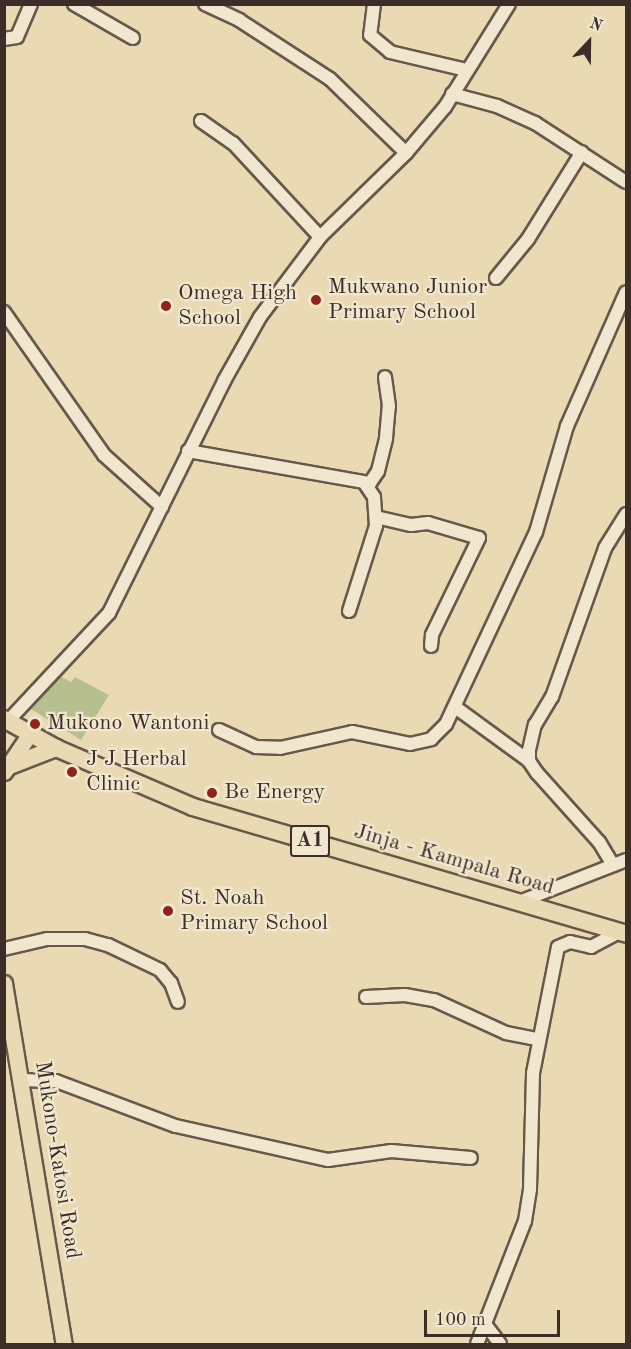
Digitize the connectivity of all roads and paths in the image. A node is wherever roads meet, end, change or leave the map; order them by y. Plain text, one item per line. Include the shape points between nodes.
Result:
1 (31, 4) edge
2 (74, 4) edge
3 (204, 4) edge
4 (374, 4) edge
5 (509, 4) edge
6 (228, 10) edge
7 (133, 38) dead end
8 (4, 39) edge
9 (467, 70) junction
10 (452, 94) junction
11 (201, 121) dead end
12 (582, 152) junction
13 (406, 153) junction
14 (627, 182) edge
15 (320, 237) junction
16 (496, 278) dead end
17 (627, 292) edge
18 (4, 312) edge
19 (385, 376) dead end
20 (188, 451) junction
21 (366, 485) junction
22 (162, 507) junction
23 (627, 514) edge
24 (376, 517) junction
25 (350, 611) dead end
26 (431, 646) dead end
27 (455, 707) junction
28 (15, 726) edge
29 (219, 730) dead end
30 (56, 748) junction
31 (4, 749) edge
32 (529, 761) junction
33 (6, 770) edge
34 (627, 860) edge
35 (613, 865) junction
36 (519, 902) junction
37 (623, 933) edge
38 (4, 948) edge
39 (5, 987) edge
40 (366, 997) dead end
41 (178, 1002) dead end
42 (538, 1040) junction
43 (22, 1080) junction
44 (471, 1158) dead end
45 (485, 1324) junction
46 (64, 1344) edge
47 (477, 1344) edge
48 (500, 1344) edge

1 - 8 street via 16,37
2 - 7 street
3 - 6 street
4 - 9 street via 370,35 390,52
5 - 9 street
6 - 13 street via 330,79
9 - 10 street
10 - 12 street via 525,118
10 - 13 street
11 - 15 street via 233,143
12 - 14 street
12 - 16 street via 528,239
13 - 15 street
15 - 20 street via 260,318
17 - 27 street via 567,426 536,532
18 - 22 street via 97,446 128,481
19 - 21 street via 389,406 386,438 378,471
20 - 21 street via 278,465
20 - 22 street
21 - 24 street via 374,497
22 - 28 street via 110,613
23 - 32 street via 604,548 552,697 535,725
24 - 25 street via 363,576
24 - 26 street via 411,525 428,523 479,538 432,635
27 - 29 street via 431,739 410,744 352,732 280,748 264,747
27 - 32 street
28 - 30 highway, Jinja - Kampala Road / A1
28 - 31 main road
28 - 33 main road
30 - 33 highway
30 - 36 highway, Jinja - Kampala Road / A1 via 193,807
32 - 35 street via 599,842
34 - 35 street
35 - 36 street
36 - 37 highway, Jinja - Kampala Road / A1
37 - 42 street via 591,947 570,942 558,948
38 - 41 street via 47,939 84,939 108,945 160,970 171,983
39 - 43 main road, Mukono-Katosi Road
40 - 42 street via 405,995 434,1000 506,1033
42 - 45 street via 529,1112 530,1189 525,1221
43 - 44 street via 56,1081 176,1126 328,1160 391,1151
43 - 46 main road, Mukono-Katosi Road
45 - 47 street
45 - 48 street

